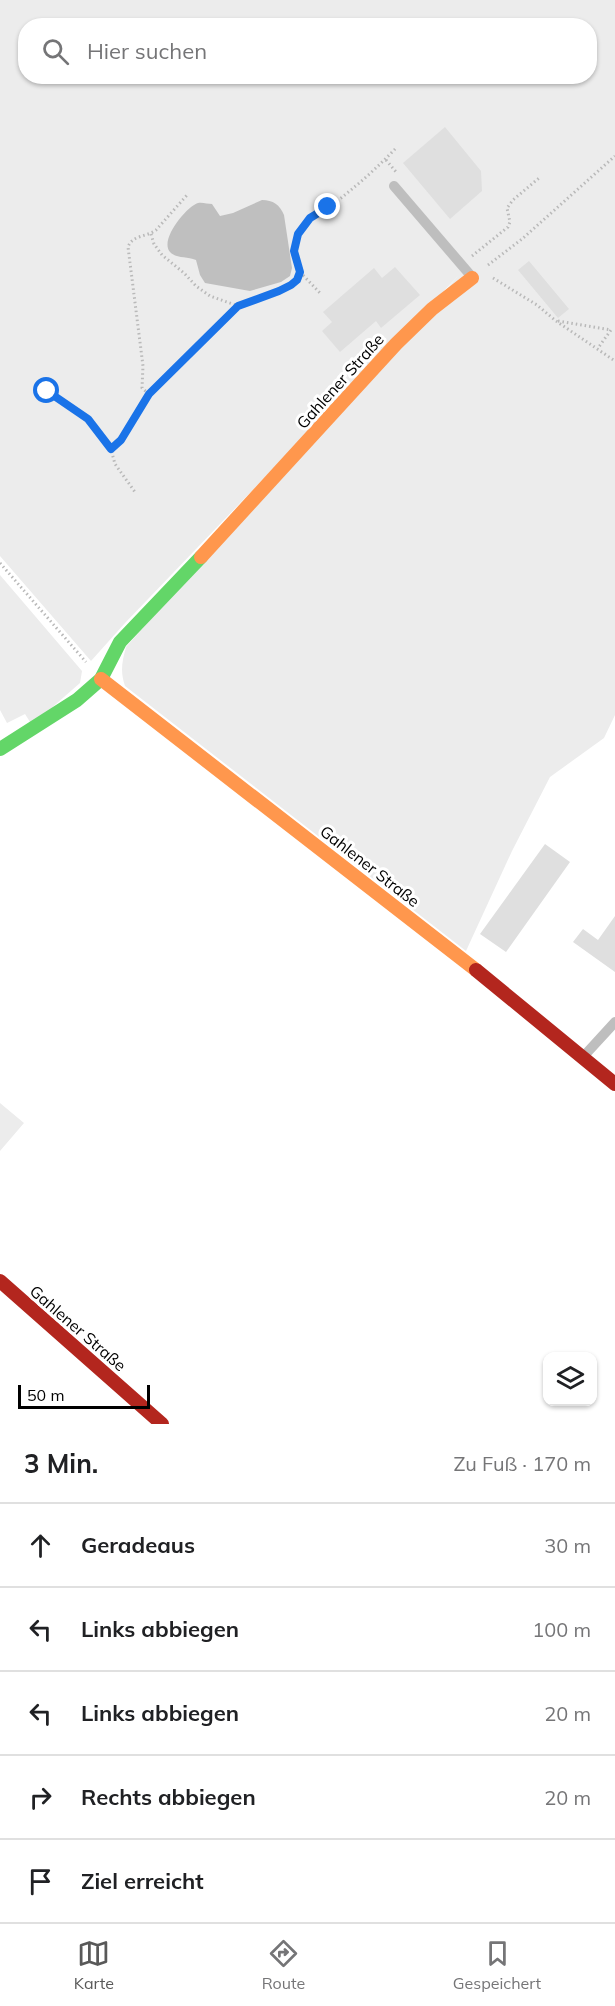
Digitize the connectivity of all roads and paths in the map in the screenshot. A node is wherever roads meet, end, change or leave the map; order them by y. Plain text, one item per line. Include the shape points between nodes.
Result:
1 (396, 148) dead end
2 (615, 156) edge
3 (539, 178) dead end
4 (394, 186) dead end
5 (188, 194) dead end
6 (151, 234) junction
7 (462, 266) junction
8 (300, 272) junction
9 (477, 274) junction
10 (321, 294) dead end
11 (238, 306) junction
12 (556, 321) junction
13 (598, 348) junction
14 (615, 361) edge
15 (47, 391) dead end
16 (149, 394) junction
17 (111, 449) junction
18 (135, 492) dead end
19 (0, 564) edge
20 (101, 679) junction
21 (0, 749) edge
22 (615, 1022) edge
23 (583, 1057) junction
24 (615, 1084) edge
25 (0, 1281) edge
26 (162, 1424) edge

1 - 8 path via 341,198 305,224 294,251
2 - 9 path
3 - 7 path via 507,208 508,227
4 - 7 lane
5 - 6 path
6 - 11 path via 162,255 196,286 210,296
6 - 16 path via 133,240 128,247 143,366 142,388
7 - 9 lane
8 - 10 path
8 - 11 path via 291,285
9 - 12 path via 537,305
9 - 20 street, Gahlener Straße via 396,344 120,642
11 - 16 path
12 - 13 path
12 - 13 path via 610,330
13 - 14 path
15 - 17 path via 88,419
16 - 17 path via 121,440
17 - 18 path via 114,464
19 - 20 path
20 - 21 street, Gahlener Straße via 77,700
20 - 23 street, Gahlener Straße via 468,963
22 - 23 lane
23 - 24 street, Gahlener Straße
25 - 26 street, Gahlener Straße

